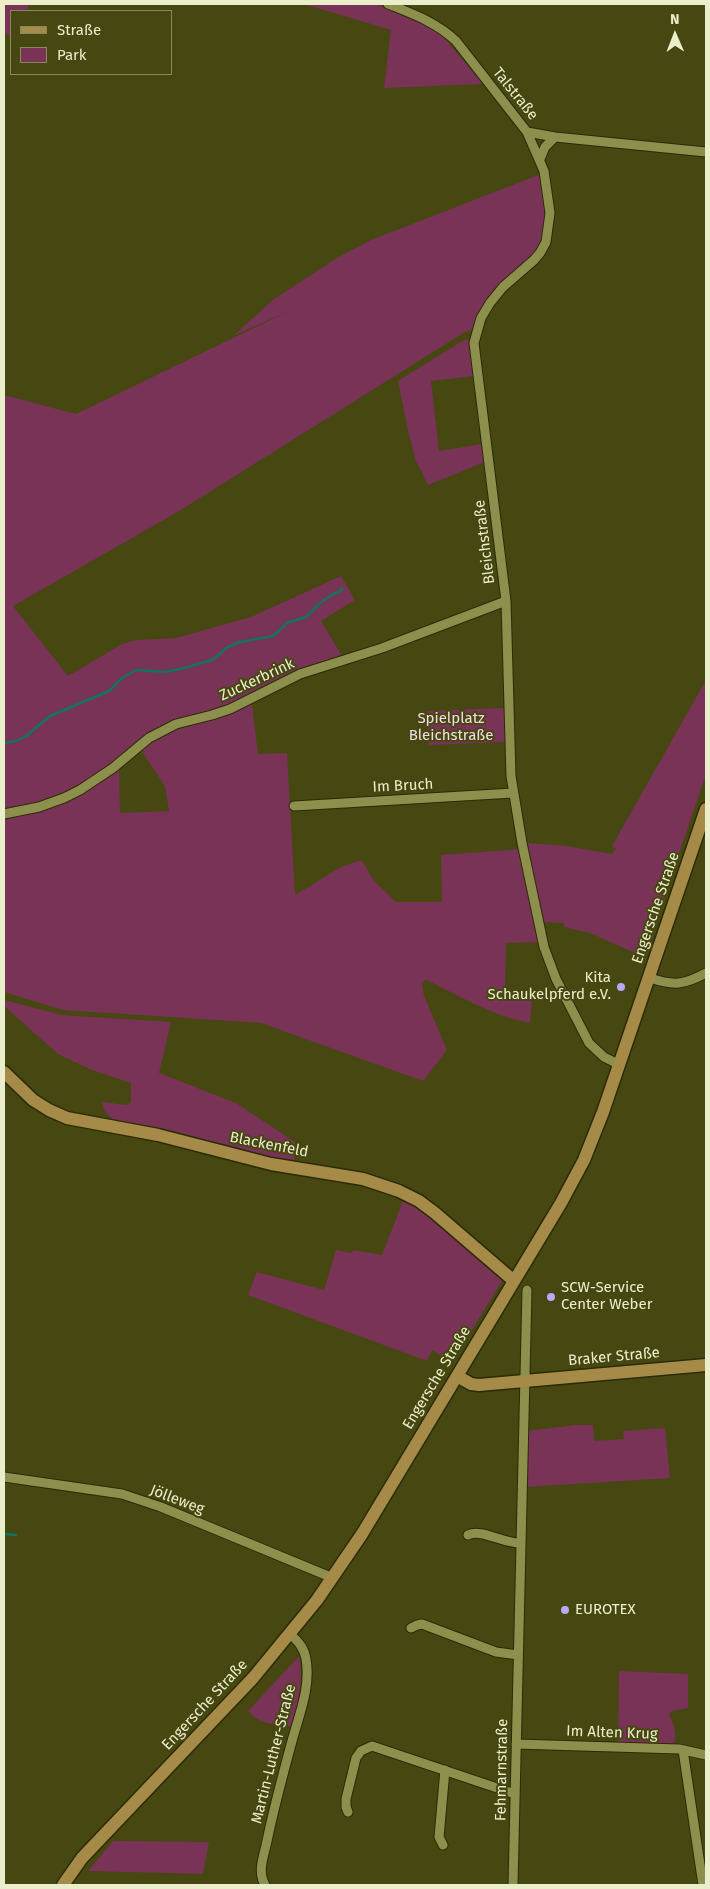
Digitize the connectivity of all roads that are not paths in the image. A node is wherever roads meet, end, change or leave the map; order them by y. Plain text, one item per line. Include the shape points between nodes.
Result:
1 (388, 4) edge
2 (527, 132) junction
3 (555, 137) junction
4 (706, 152) edge
5 (540, 159) junction
6 (506, 601) junction
7 (513, 793) junction
8 (294, 806) dead end
9 (706, 809) edge
10 (4, 814) edge
11 (706, 973) edge
12 (650, 978) junction
13 (620, 1065) junction
14 (4, 1072) edge
15 (514, 1281) junction
16 (526, 1290) dead end
17 (706, 1365) edge
18 (457, 1376) junction
19 (524, 1381) junction
20 (4, 1477) edge
21 (468, 1535) dead end
22 (520, 1543) junction
23 (333, 1578) junction
24 (411, 1628) dead end
25 (290, 1634) junction
26 (518, 1655) junction
27 (516, 1744) junction
28 (683, 1750) junction
29 (706, 1755) edge
30 (445, 1770) junction
31 (515, 1794) junction
32 (348, 1812) dead end
33 (443, 1845) dead end
34 (63, 1885) edge
35 (265, 1885) edge
36 (513, 1885) edge
37 (702, 1885) edge

1 - 2 street, Talstraße via 443,29
2 - 3 street, Talstraße
2 - 5 street, Bleichstraße
3 - 4 street, Talstraße
3 - 5 street via 545,147
5 - 6 street, Bleichstraße via 550,213 546,242 534,260 490,303 481,318 474,343
6 - 7 street, Bleichstraße
6 - 10 street, Zuckerbrink via 382,648 300,674 230,709 176,724 149,738 80,790 39,807
7 - 8 street, Im Bruch
7 - 13 street, Bleichstraße via 544,947 556,979 589,1043 604,1057
9 - 12 main road, Engersche Straße
11 - 12 street via 678,984
12 - 13 main road, Engersche Straße
13 - 15 main road, Engersche Straße via 584,1160
14 - 15 main road, Blackenfeld via 33,1100 67,1118 158,1135 271,1164 363,1179 399,1191 430,1209
15 - 18 main road, Engersche Straße
16 - 19 street
17 - 19 main road, Braker Straße
18 - 19 main road, Braker Straße via 475,1385
18 - 23 main road, Engersche Straße
19 - 22 street, Fehmarnstraße
20 - 23 street, Jölleweg via 122,1494
21 - 22 street via 478,1532 505,1542
22 - 26 street, Fehmarnstraße
23 - 25 main road, Engersche Straße
24 - 26 street via 422,1624 496,1652
25 - 34 main road, Engersche Straße via 253,1678 82,1858
25 - 35 street, Martin-Luther-Straße via 304,1649 307,1681 261,1869
26 - 27 street, Fehmarnstraße
27 - 28 street, Im Alten Krug
27 - 31 street, Fehmarnstraße
28 - 29 street, Im Alten Krug
28 - 37 street
30 - 31 street
30 - 32 street via 368,1747 356,1758 345,1804
30 - 33 street via 439,1837
31 - 36 street, Fehmarnstraße

